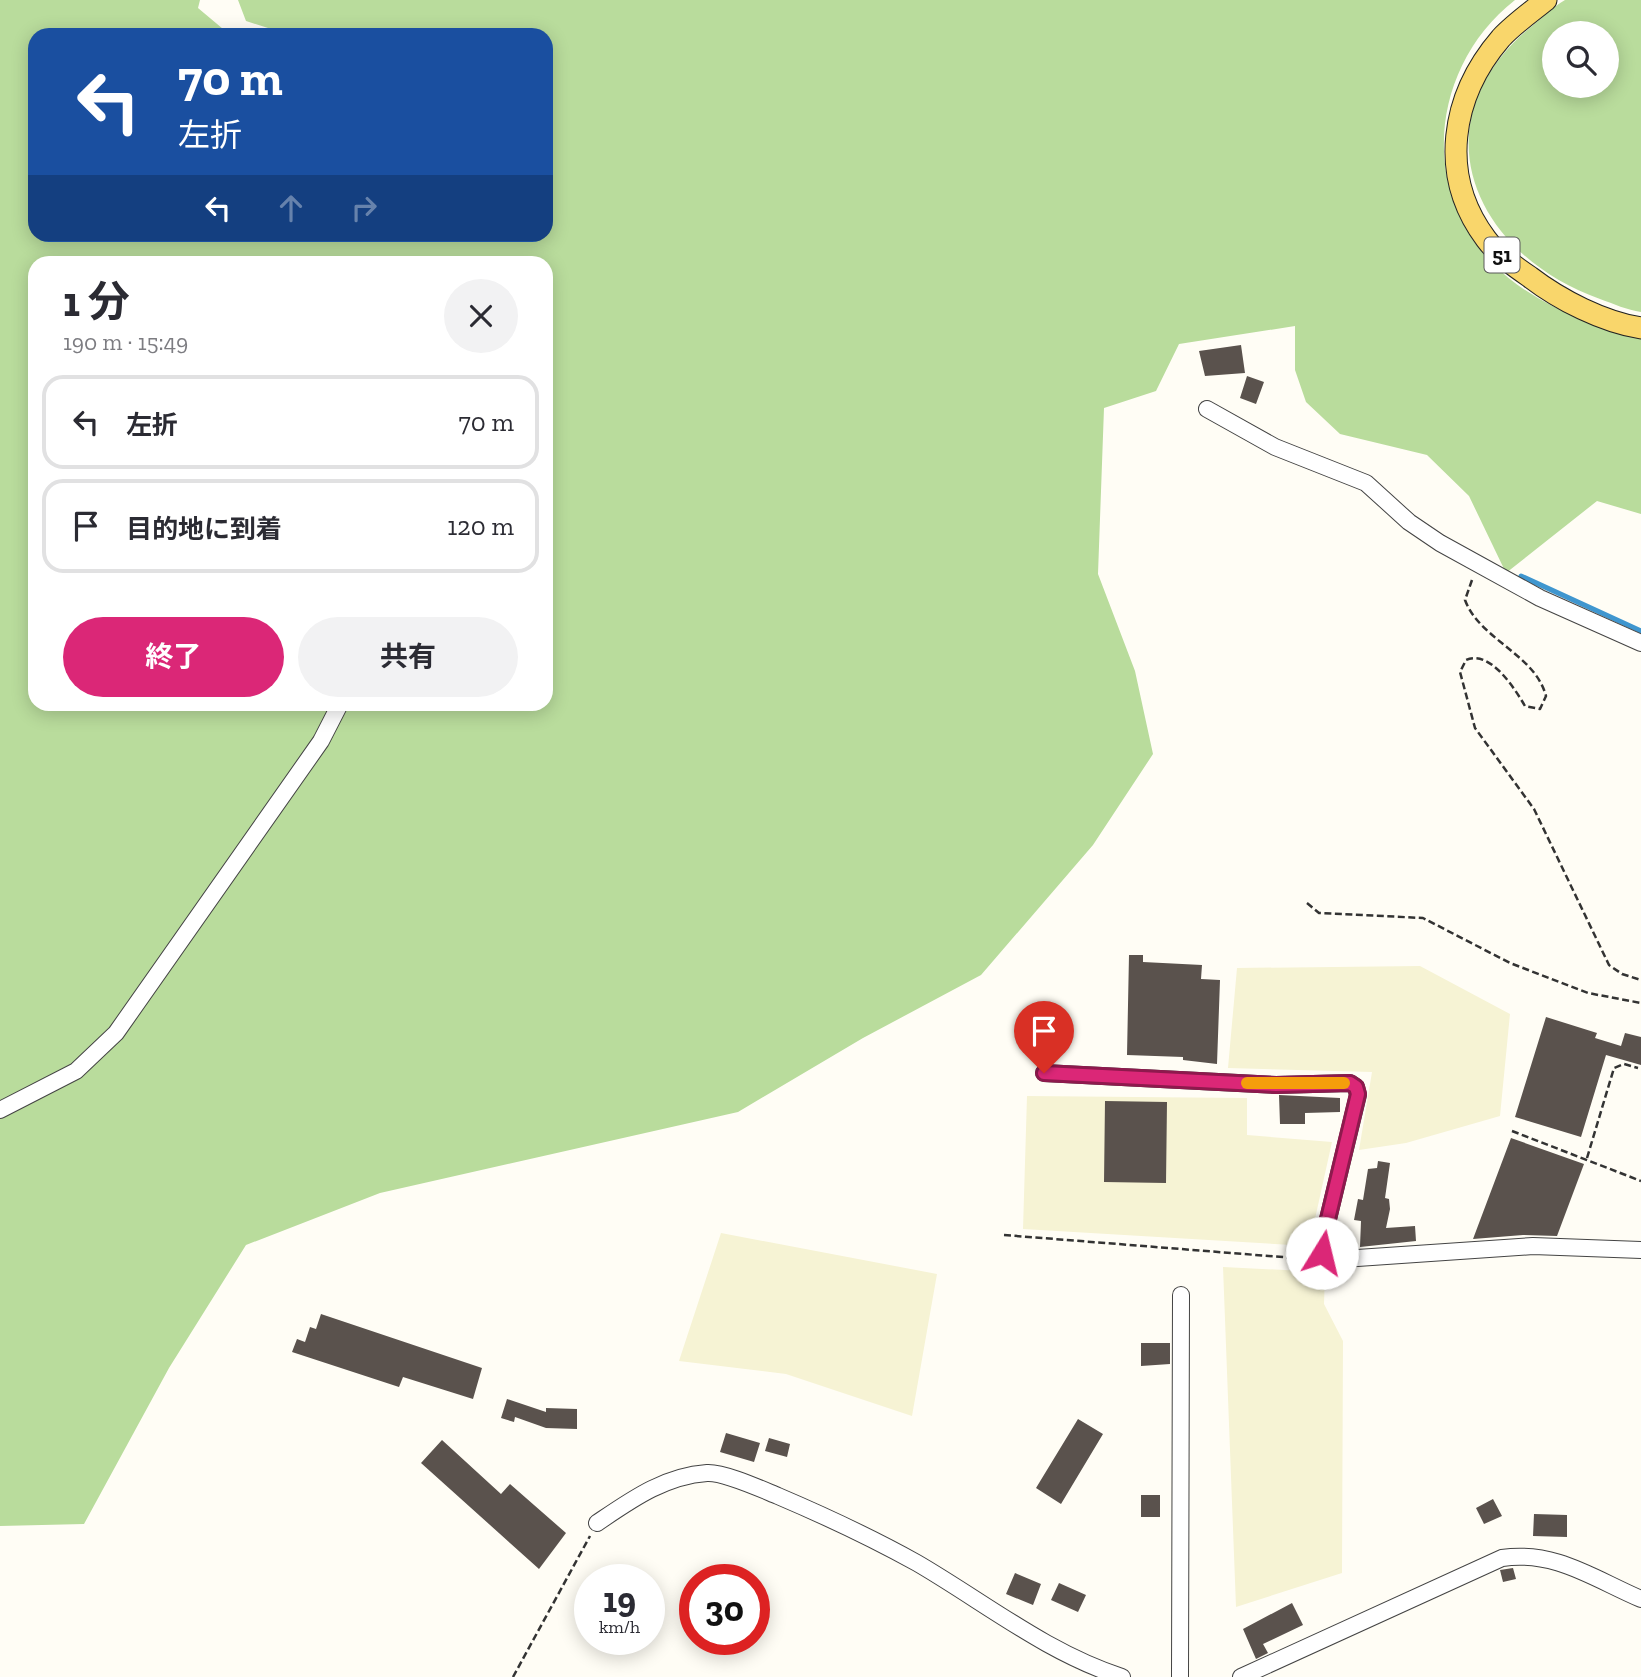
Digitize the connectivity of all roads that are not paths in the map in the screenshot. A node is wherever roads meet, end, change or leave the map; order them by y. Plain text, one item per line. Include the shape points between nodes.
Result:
1 (1546, 0) edge
2 (1641, 328) edge
3 (1208, 409) dead end
4 (1641, 643) edge
5 (336, 711) edge
6 (1044, 1073) dead end
7 (0, 1110) edge
8 (1641, 1250) edge
9 (1181, 1296) dead end
10 (597, 1523) road end
11 (1641, 1599) edge
12 (1122, 1677) edge
13 (1180, 1677) edge
14 (1241, 1677) edge

1 - 2 main road, 51 via 1503,37 1476,71 1460,110 1455,130 1457,176 1464,201 1486,239 1507,260 1565,299
3 - 4 street via 1275,447 1366,483 1422,533 1597,625
5 - 7 street via 321,741 116,1033 76,1071
6 - 8 street via 1276,1085 1350,1083 1358,1094 1322,1244 1328,1260 1532,1246
9 - 13 street
10 - 12 street via 669,1480 710,1473 833,1519 918,1564 1005,1620
11 - 14 street via 1555,1560 1527,1554 1502,1558

